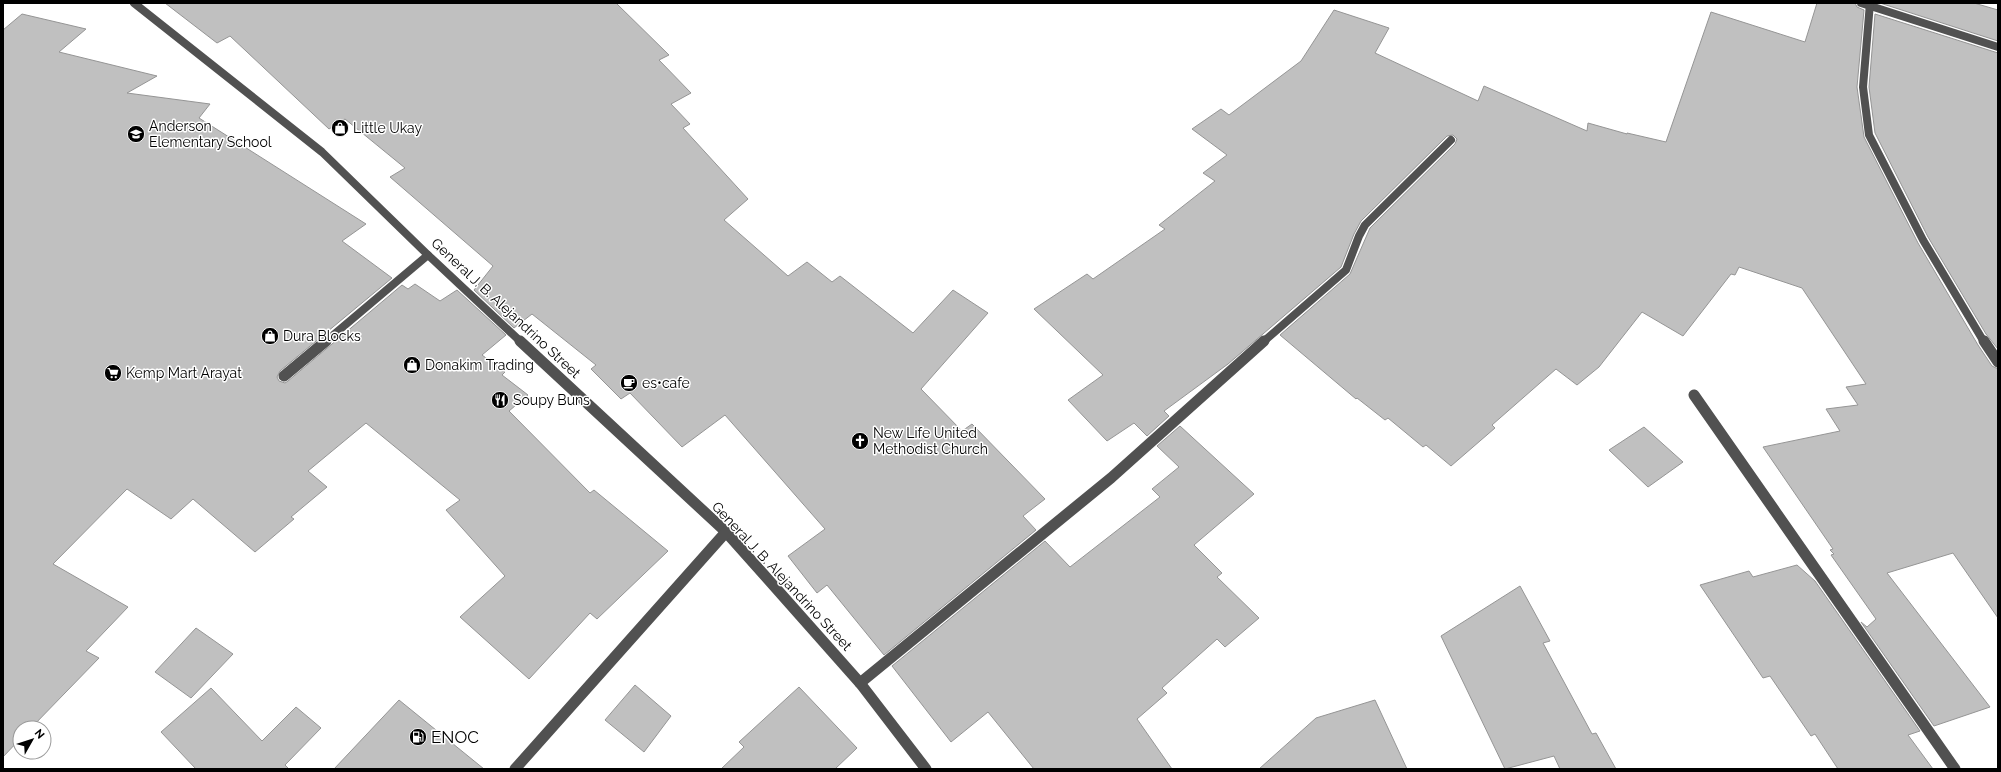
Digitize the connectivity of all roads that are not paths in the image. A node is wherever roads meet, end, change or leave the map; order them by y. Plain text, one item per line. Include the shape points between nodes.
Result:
1 (134, 3) edge
2 (1867, 4) edge
3 (1998, 47) edge
4 (1451, 140) dead end
5 (428, 255) junction
6 (1998, 362) edge
7 (284, 376) dead end
8 (1694, 395) dead end
9 (726, 532) junction
10 (860, 683) junction
11 (515, 769) edge
12 (926, 769) edge
13 (1955, 769) edge

1 - 5 street, General J. B. Alejandrino Street via 322,152
2 - 3 street
2 - 6 street via 1863,87 1869,135 1924,240
4 - 10 street via 1365,225 1358,234 1353,258 1346,270 1111,478
5 - 7 street
5 - 9 street, General J. B. Alejandrino Street
8 - 13 street
9 - 10 street, General J. B. Alejandrino Street
9 - 11 street
10 - 12 street, General J. B. Alejandrino Street

